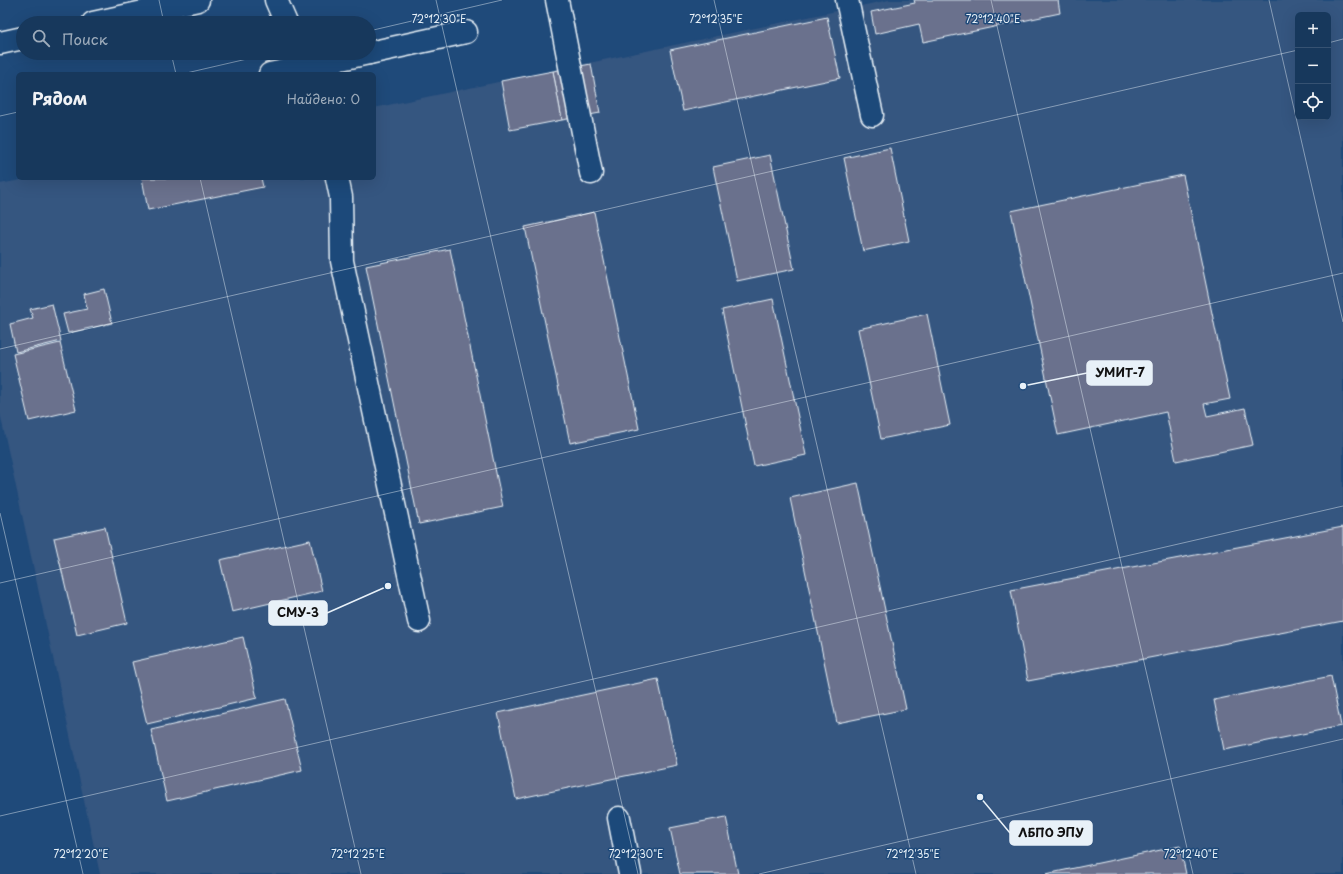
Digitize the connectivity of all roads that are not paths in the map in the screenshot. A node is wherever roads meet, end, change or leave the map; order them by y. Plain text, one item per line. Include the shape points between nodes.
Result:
1 (198, 0) edge
2 (276, 0) edge
3 (557, 0) edge
4 (847, 0) edge
5 (125, 16) edge
6 (283, 16) edge
7 (466, 32) dead end
8 (16, 40) edge
9 (0, 43) edge
10 (376, 51) edge
11 (331, 60) edge
12 (304, 65) edge
13 (278, 72) edge
14 (872, 115) dead end
15 (591, 173) dead end
16 (337, 180) edge
17 (419, 621) dead end
18 (619, 818) dead end
19 (630, 874) edge

1 - 5 street
2 - 6 street
3 - 15 street
4 - 14 street
7 - 10 street
8 - 9 street
11 - 12 street
12 - 13 street
16 - 17 street via 342,261
18 - 19 street

